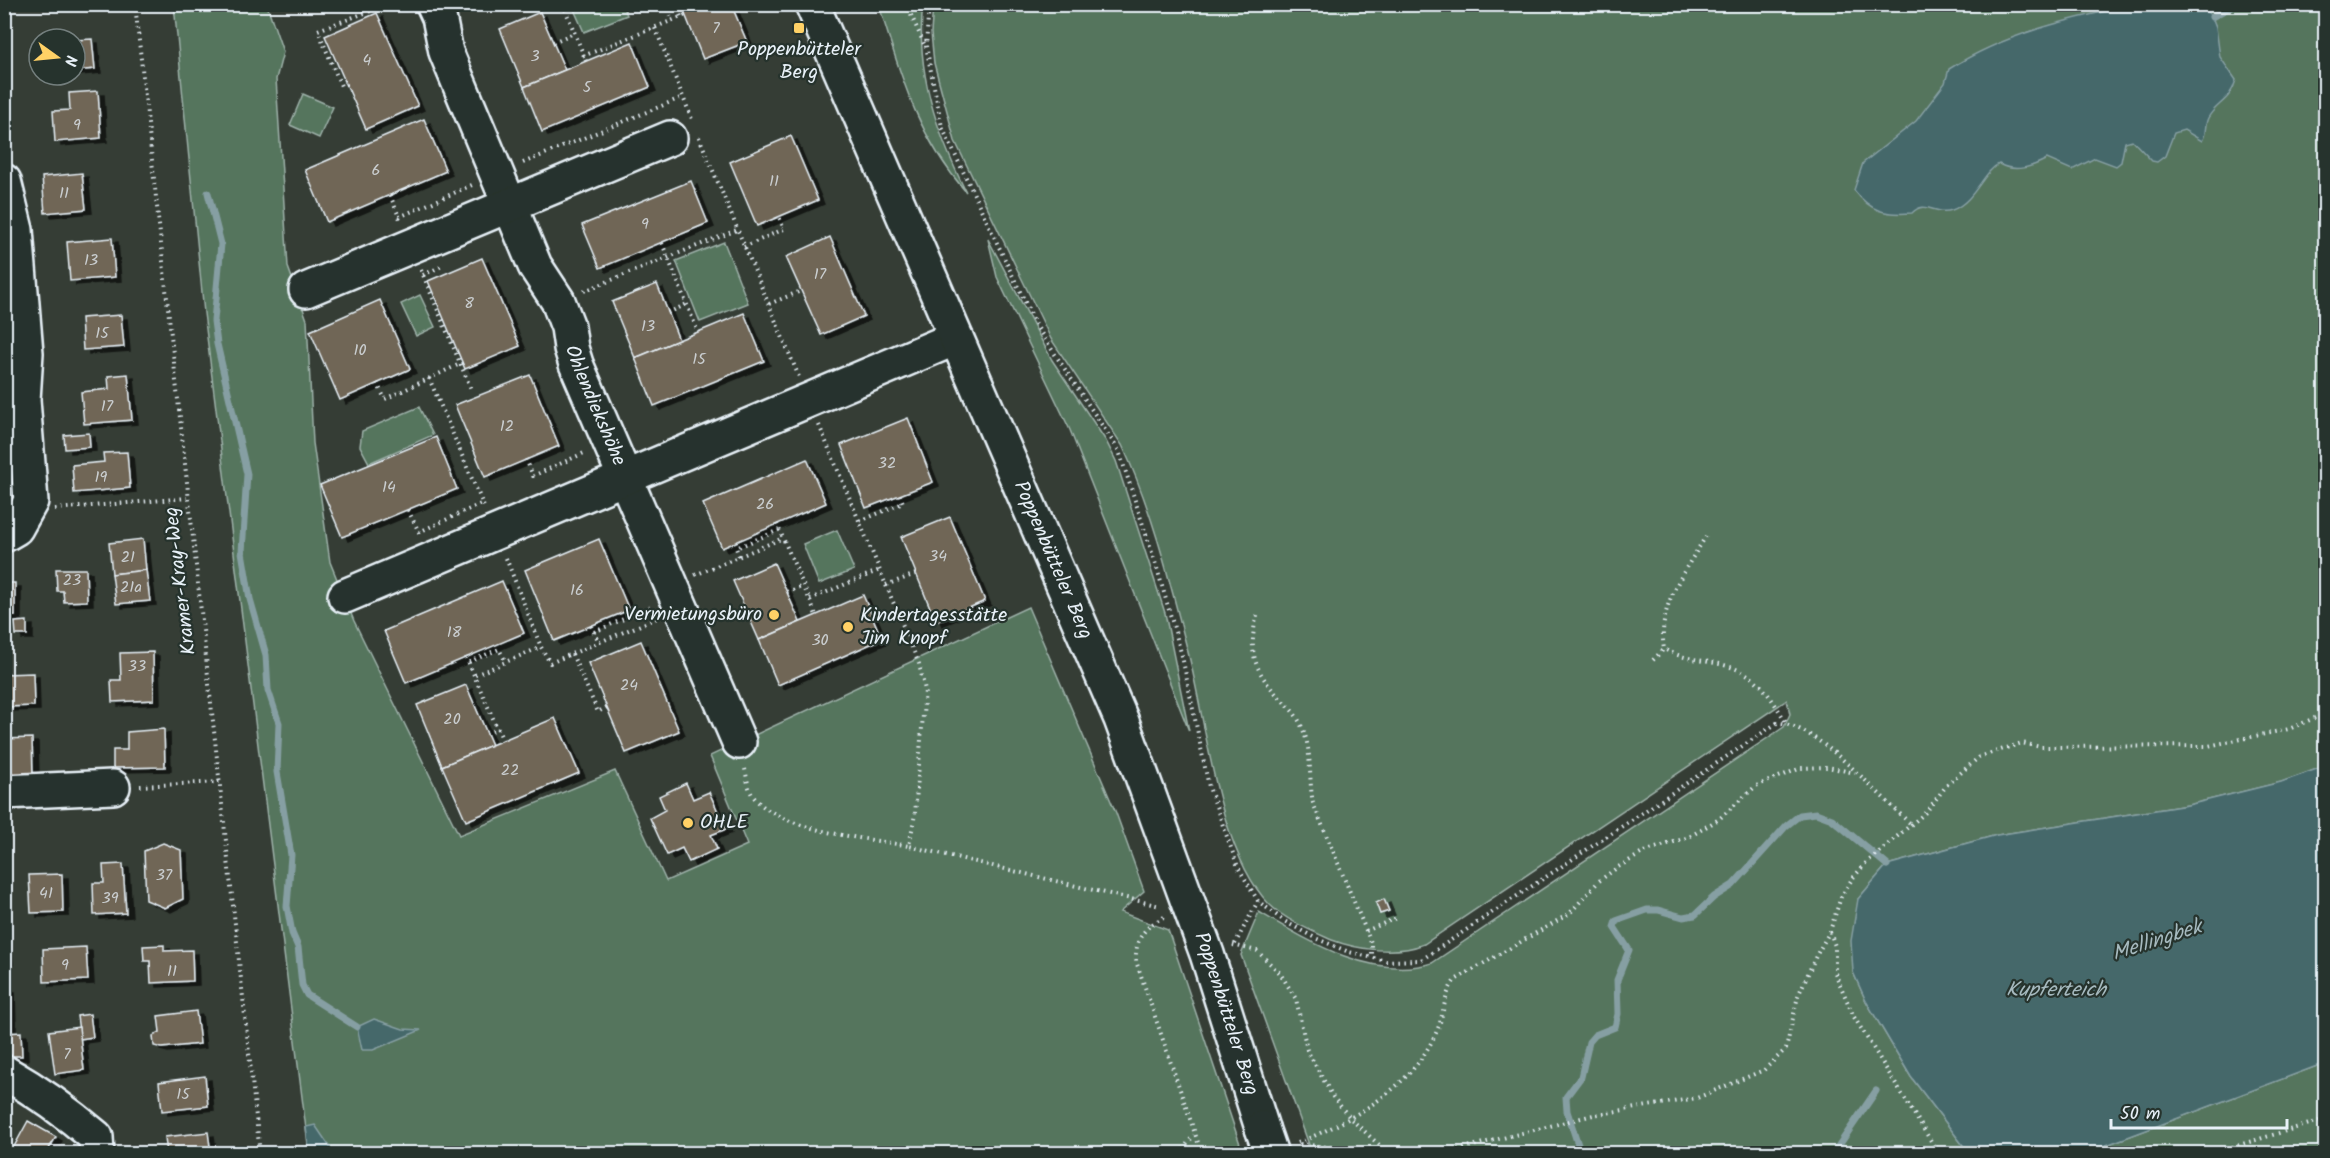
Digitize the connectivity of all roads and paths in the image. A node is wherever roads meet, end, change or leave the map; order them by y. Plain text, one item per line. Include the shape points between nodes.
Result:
1 (135, 4) edge
2 (390, 4) edge
3 (433, 4) edge
4 (563, 4) edge
5 (666, 4) edge
6 (675, 4) edge
7 (812, 4) edge
8 (906, 4) edge
9 (929, 4) edge
10 (672, 20) junction
11 (655, 28) junction
12 (574, 33) junction
13 (553, 42) dead end
14 (926, 46) junction
15 (583, 56) junction
16 (586, 61) dead end
17 (346, 84) dead end
18 (683, 97) junction
19 (670, 138) dead end
20 (497, 173) junction
21 (4, 181) edge
22 (510, 204) junction
23 (779, 217) dead end
24 (737, 230) junction
25 (405, 231) junction
26 (662, 243) dead end
27 (744, 247) junction
28 (668, 257) junction
29 (306, 290) dead end
30 (801, 291) dead end
31 (558, 302) junction
32 (687, 304) junction
33 (769, 304) junction
34 (668, 313) dead end
35 (698, 332) dead end
36 (956, 338) junction
37 (460, 364) junction
38 (429, 378) junction
39 (377, 384) dead end
40 (471, 389) dead end
41 (808, 400) junction
42 (610, 441) junction
43 (526, 459) dead end
44 (626, 477) junction
45 (900, 495) dead end
46 (187, 498) junction
47 (408, 510) dead end
48 (27, 512) junction
49 (489, 518) junction
50 (860, 521) junction
51 (777, 524) dead end
52 (780, 530) junction
53 (4, 535) edge
54 (1706, 536) dead end
55 (783, 538) junction
56 (739, 556) junction
57 (880, 570) junction
58 (916, 574) dead end
59 (886, 585) junction
60 (804, 586) junction
61 (787, 592) dead end
62 (345, 596) dead end
63 (676, 596) junction
64 (810, 599) junction
65 (816, 615) dead end
66 (1257, 615) dead end
67 (591, 626) dead end
68 (594, 632) junction
69 (598, 642) junction
70 (541, 647) junction
71 (1664, 649) junction
72 (572, 654) junction
73 (1653, 660) dead end
74 (506, 662) junction
75 (475, 675) junction
76 (607, 707) dead end
77 (2325, 713) edge
78 (1787, 723) junction
79 (498, 729) junction
80 (486, 733) dead end
81 (502, 741) dead end
82 (739, 742) joint
83 (1858, 774) junction
84 (220, 782) junction
85 (113, 787) joint
86 (4, 792) edge
87 (1912, 825) junction
88 (909, 846) junction
89 (1258, 901) junction
90 (1179, 914) junction
91 (1396, 918) dead end
92 (1366, 931) junction
93 (1830, 932) junction
94 (1235, 944) junction
95 (1228, 947) dead end
96 (1372, 958) junction
97 (4, 1072) edge
98 (1352, 1119) junction
99 (2325, 1119) edge
100 (1194, 1135) junction
101 (1277, 1142) edge
102 (1390, 1153) edge
103 (97, 1154) edge
104 (260, 1154) edge
105 (1179, 1154) edge
106 (1202, 1154) edge
107 (1440, 1154) edge
108 (1939, 1154) edge
109 (2209, 1154) edge

1 - 46 path, Kramer-Kray-Weg
2 - 17 path via 318,30 341,86
3 - 20 street, Ohlendiekshöhe via 446,52
4 - 12 path
5 - 10 path
6 - 10 path via 683,16
7 - 36 street, Poppenbütteler Berg
8 - 14 path
9 - 14 path
10 - 11 path
11 - 15 path
11 - 18 path
12 - 13 path
12 - 15 path
14 - 89 path via 942,127 997,246 1037,327 1119,451 1182,656 1209,787 1238,867
15 - 16 path
18 - 20 path
18 - 24 path
19 - 22 street
20 - 22 street, Ohlendiekshöhe
20 - 25 path
21 - 48 street via 16,230 26,353 23,400 31,501
22 - 25 street
22 - 31 street, Ohlendiekshöhe via 535,266
23 - 27 path via 784,229
24 - 27 path
24 - 28 path
25 - 29 street
25 - 37 path
26 - 28 path
27 - 33 path
28 - 31 path
28 - 32 path
30 - 33 path
31 - 42 street, Ohlendiekshöhe via 576,364
32 - 34 path
32 - 35 path
33 - 41 path
36 - 41 street, Ohlendiekshöhe
36 - 90 street, Poppenbütteler Berg via 1121,719
37 - 38 path
37 - 40 path
38 - 39 path via 384,399
38 - 49 path
41 - 44 street, Ohlendiekshöhe
41 - 50 path
42 - 43 path via 533,476
42 - 44 street, Ohlendiekshöhe
44 - 49 street
44 - 63 street
45 - 50 path via 903,503
46 - 48 path
46 - 84 path, Kramer-Kray-Weg
47 - 49 path via 419,532
48 - 53 street via 16,528
49 - 62 street
49 - 70 path
50 - 57 path
51 - 52 path
52 - 55 path
52 - 56 path via 736,548
54 - 71 path via 1666,608 1661,632
55 - 56 path
55 - 60 path
56 - 63 path
57 - 59 path
57 - 64 path
58 - 59 path
59 - 88 path via 919,664 925,690
60 - 61 path
60 - 64 path
63 - 68 path
63 - 69 path
63 - 82 street
64 - 65 path
66 - 92 path via 1251,651 1257,667 1301,725 1309,746 1313,803
67 - 68 path
68 - 69 path
69 - 72 path
70 - 72 path via 550,663
70 - 74 path
71 - 73 path
71 - 78 path via 1749,673
72 - 76 path via 597,712
74 - 75 path
74 - 75 path via 499,649 467,659
75 - 79 path
77 - 87 path via 2289,729 2208,746 2041,747 2022,743 2001,748 1963,769
78 - 83 path via 1804,731
78 - 96 path via 1778,723 1437,951 1405,963
79 - 80 path
79 - 81 path
82 - 88 path via 752,795 775,814 807,826
83 - 87 path
83 - 98 path via 1828,767 1801,768 1778,776 1756,786 1719,819 1689,837 1644,852 1618,867 1599,881 1569,914 1455,980 1446,992 1436,1034 1425,1053 1385,1096
84 - 85 path
84 - 104 path, Kramer-Kray-Weg
85 - 86 street
87 - 93 path via 1866,863 1841,897
88 - 90 path
89 - 94 path
89 - 96 path via 1314,938
90 - 100 path via 1154,922 1135,947 1136,961
90 - 101 street, Poppenbütteler Berg
91 - 92 path
92 - 96 path
93 - 107 path via 1798,996 1786,1049 1764,1070 1697,1098 1593,1115
93 - 108 path via 1835,946 1835,973 1854,1017
94 - 95 path
94 - 98 path via 1257,951 1280,973 1296,999 1307,1050 1333,1097
97 - 103 street via 76,1119 96,1137
98 - 101 path
98 - 102 path
99 - 109 path
100 - 105 path
100 - 106 path
101 - 102 path

